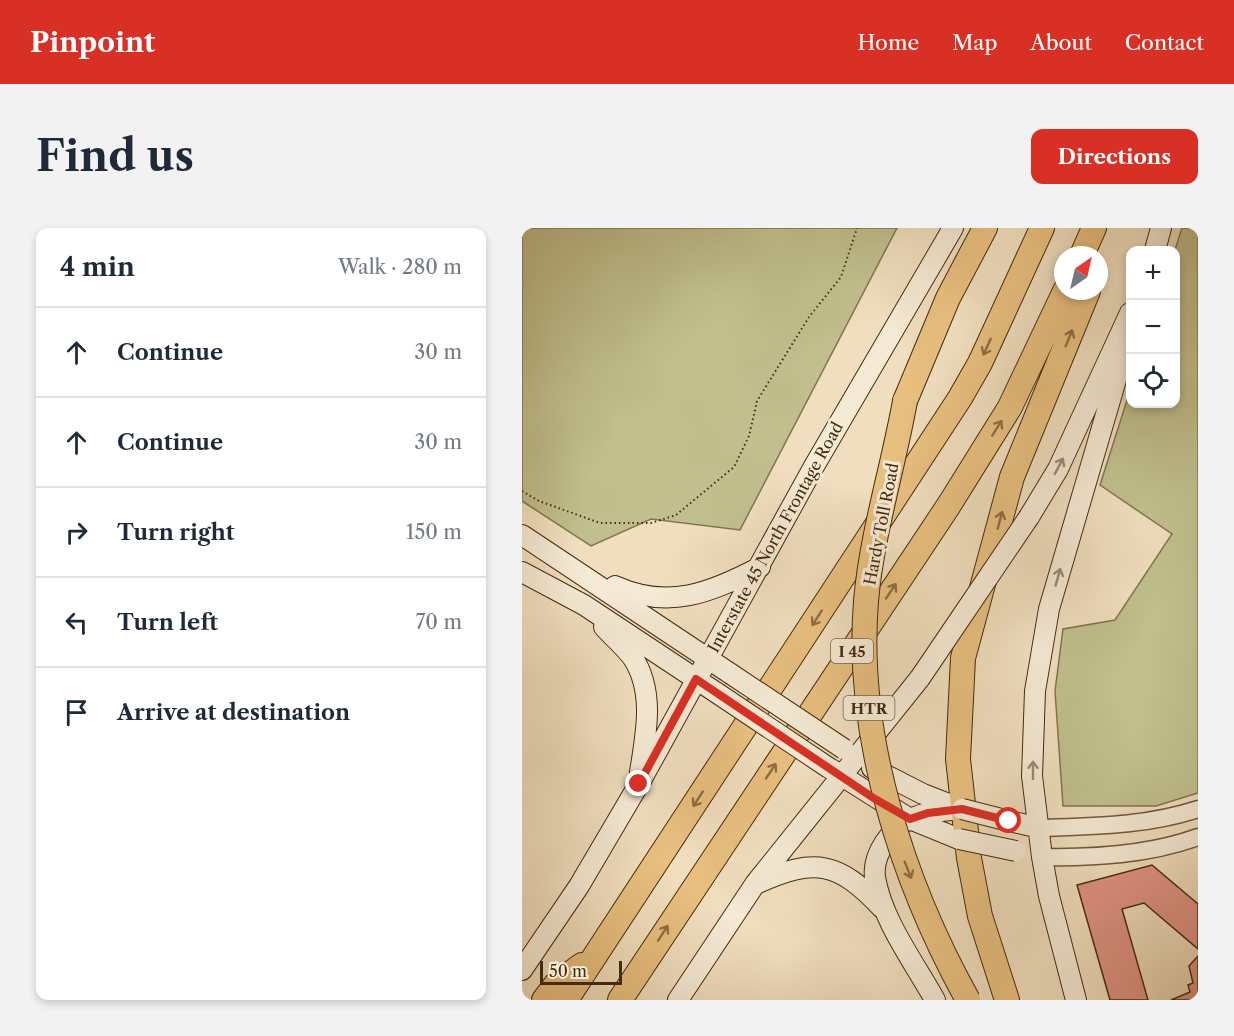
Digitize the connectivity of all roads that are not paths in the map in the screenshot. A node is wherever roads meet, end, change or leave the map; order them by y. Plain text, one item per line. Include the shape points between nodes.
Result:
1 (953, 228) edge
2 (985, 228) edge
3 (1042, 228) edge
4 (1094, 228) edge
5 (1161, 228) edge
6 (1086, 246) edge
7 (1093, 246) edge
8 (1156, 246) edge
9 (1061, 300) edge
10 (1084, 300) edge
11 (1126, 324) edge
12 (1126, 349) edge
13 (522, 534) edge
14 (554, 555) junction
15 (760, 567) junction
16 (522, 572) edge
17 (584, 605) junction
18 (707, 658) junction
19 (696, 679) junction
20 (850, 753) junction
21 (835, 772) junction
22 (639, 784) junction
23 (875, 799) junction
24 (1198, 809) edge
25 (920, 812) junction
26 (1041, 828) junction
27 (1198, 837) edge
28 (885, 843) junction
29 (1042, 857) junction
30 (755, 884) junction
31 (886, 912) junction
32 (596, 954) junction
33 (643, 965) junction
34 (522, 970) edge
35 (544, 1000) edge
36 (566, 1000) edge
37 (620, 1000) edge
38 (635, 1000) edge
39 (678, 1000) edge
40 (935, 1000) edge
41 (968, 1000) edge
42 (1007, 1000) edge
43 (1076, 1000) edge

1 - 15 main road, Interstate 45 North Frontage Road
2 -> 41 highway, Hardy Toll Road / HTR, bridge via 948,298 905,401 877,525 866,602 870,723 905,864
3 -> 32 highway, I 45 via 960,398
4 - 6 highway
4 - 7 highway
5 - 8 main road
33 -> 9 highway, I 45 via 949,505 1010,407
42 -> 10 highway via 980,916 969,858 958,759 963,658 1012,477
20 -> 11 main road, bridge via 920,678 1029,517 1058,469
26 -> 12 main road via 1032,776 1035,691 1049,609
13 - 14 main road
14 - 15 main road via 573,559 636,596 672,600 704,592
14 - 18 main road
15 - 18 main road, Interstate 45 North Frontage Road
16 - 17 main road
17 - 19 main road
17 - 22 main road via 633,658 646,688 647,728
18 - 19 main road, Interstate 45 North Frontage Road
18 - 20 main road, bridge
19 - 21 main road, bridge
19 - 22 main road, Interstate 45 North Frontage Road
20 - 21 main road
20 - 25 main road
21 - 23 main road
21 - 30 main road
22 - 34 main road, Interstate 45 North Frontage Road via 579,886
23 - 25 main road
23 - 28 main road via 886,827
24 - 26 street via 1121,826
25 - 26 main road, bridge via 962,809
25 - 28 main road via 891,833
25 - 29 main road, bridge via 960,839
26 - 29 main road
27 - 29 street via 1133,852
28 - 31 main road via 875,875
29 - 43 main road via 1048,896
30 - 31 main road via 788,869 812,866 835,870 861,885
30 - 39 main road
31 - 40 main road
32 - 35 highway via 557,983
32 - 36 highway, I 45
33 - 37 highway, I 45
33 - 38 highway

